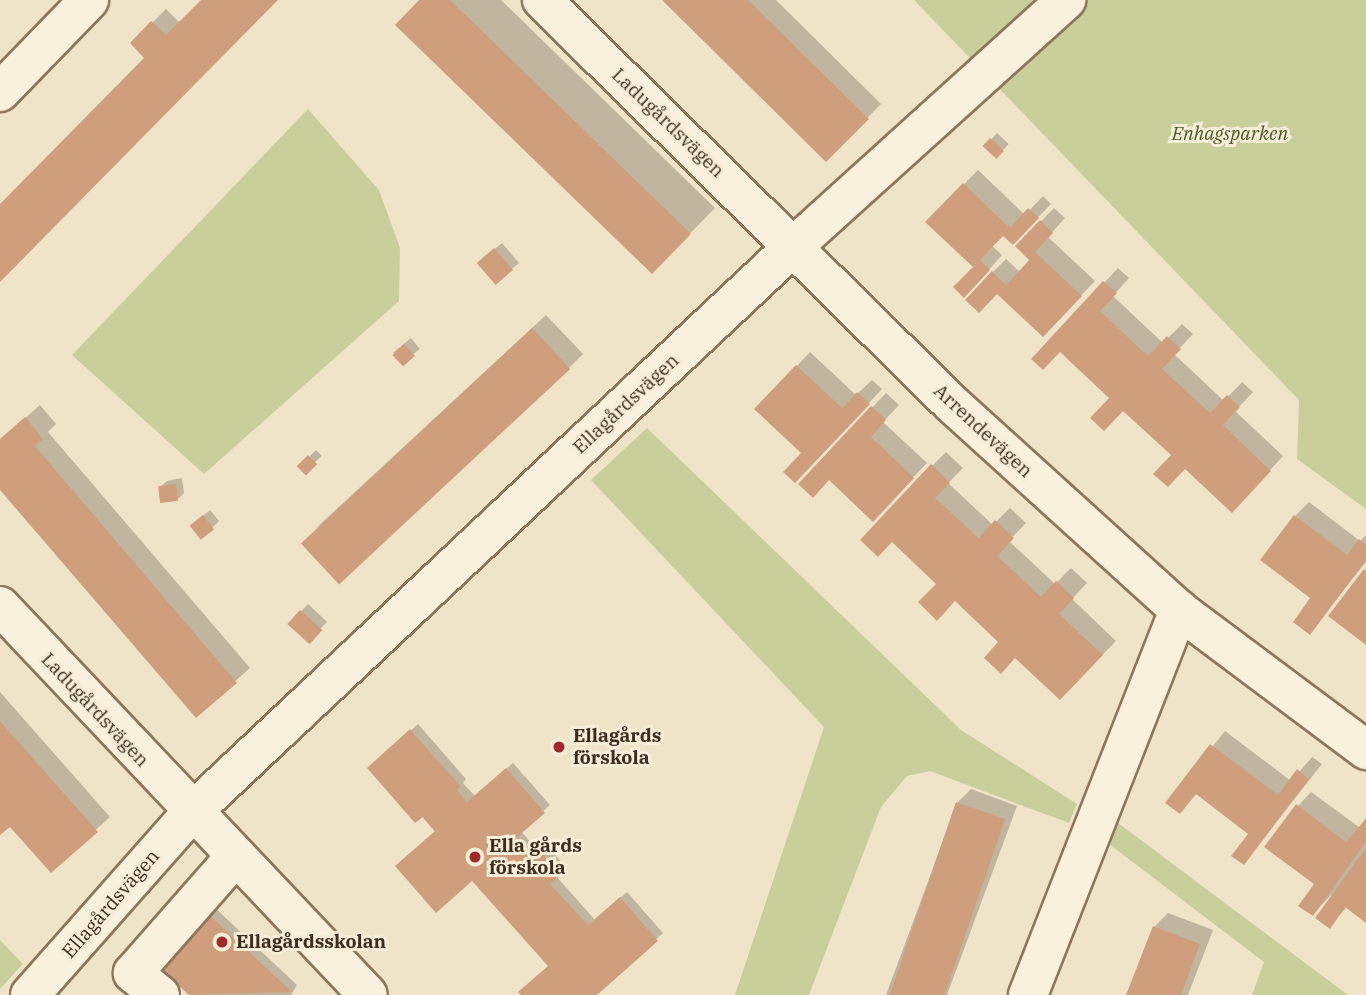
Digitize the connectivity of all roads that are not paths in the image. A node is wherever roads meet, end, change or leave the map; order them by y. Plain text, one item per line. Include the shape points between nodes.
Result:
1 (89, 0) edge
2 (542, 0) edge
3 (1066, 0) edge
4 (0, 92) edge
5 (794, 246) junction
6 (0, 606) edge
7 (1179, 610) junction
8 (1366, 750) edge
9 (191, 813) junction
10 (235, 858) junction
11 (30, 995) edge
12 (160, 995) edge
13 (368, 995) edge
14 (1028, 995) edge

1 - 4 street
2 - 5 street, Ladugårdsvägen
3 - 5 street, Ellagårdsvägen
5 - 7 street, Arrendevägen via 952,404
5 - 9 street, Ellagårdsvägen
6 - 9 street, Ladugårdsvägen
7 - 8 street, Arrendevägen
7 - 14 street
9 - 10 street
9 - 11 street, Ellagårdsvägen
10 - 12 street via 133,973
10 - 13 street

